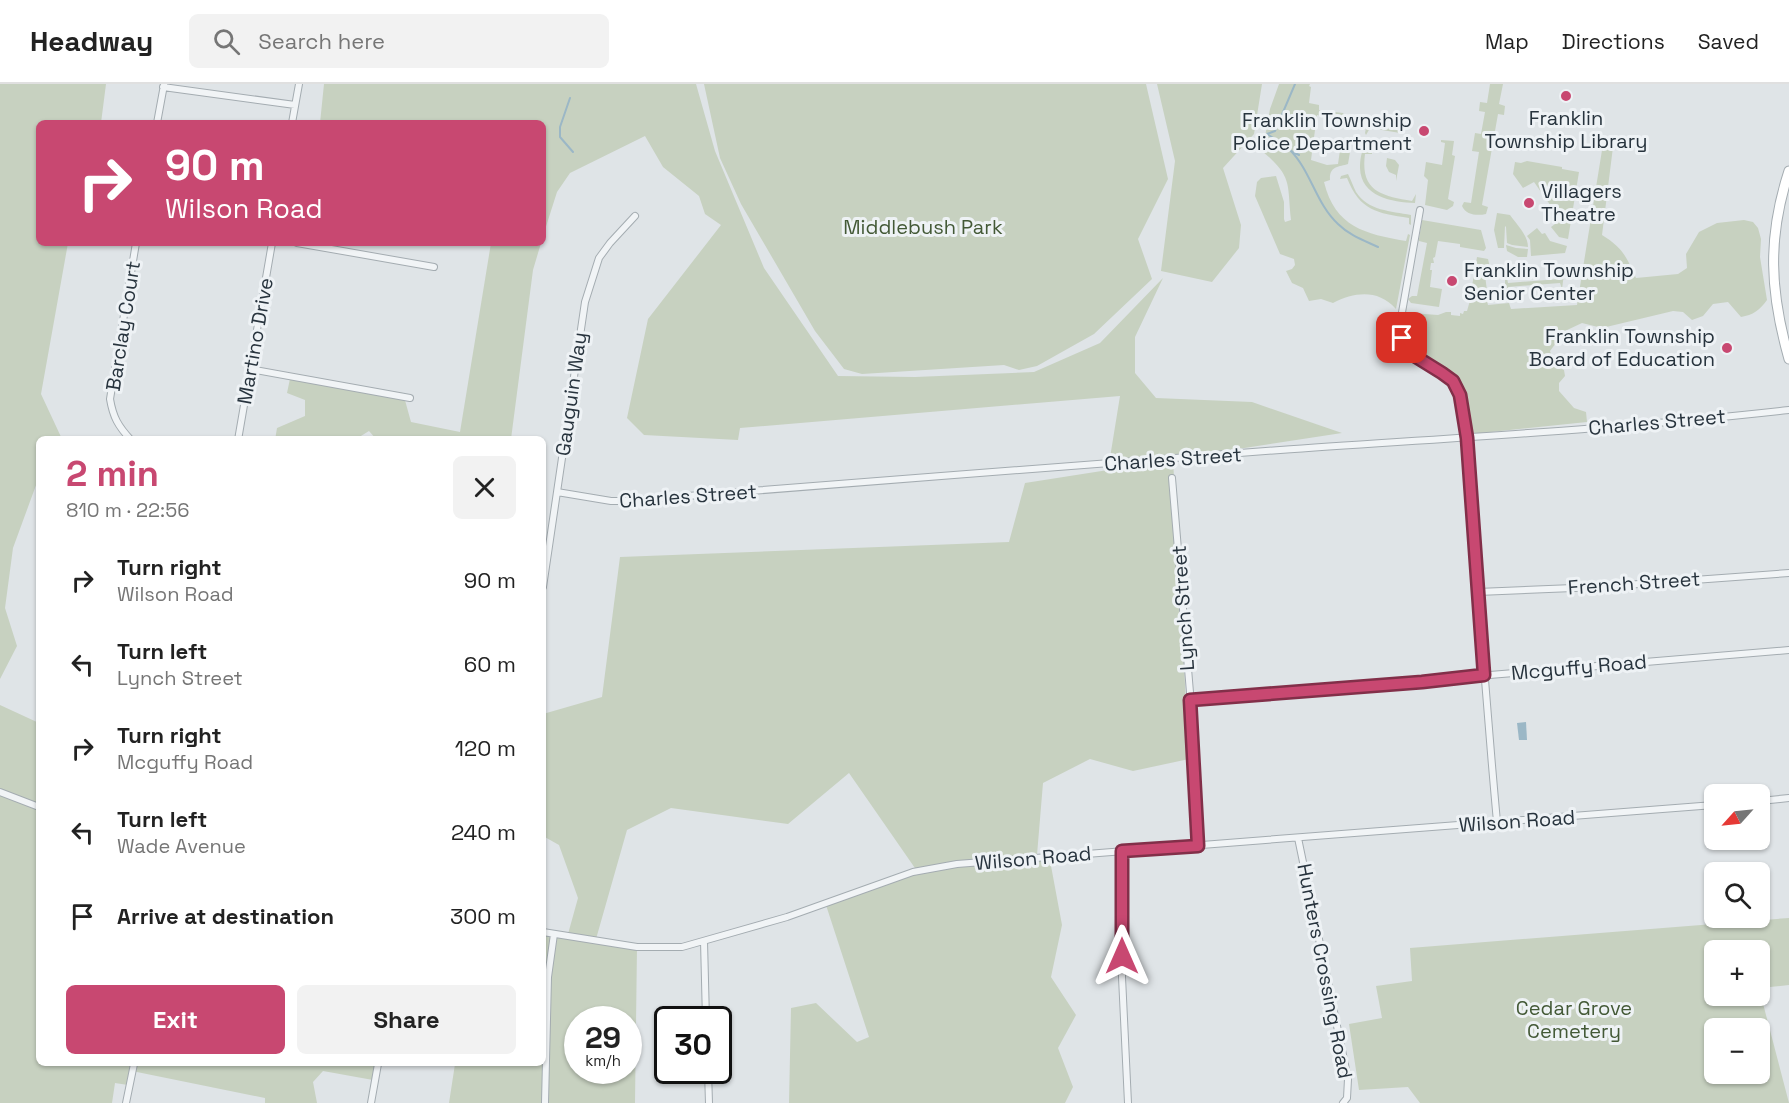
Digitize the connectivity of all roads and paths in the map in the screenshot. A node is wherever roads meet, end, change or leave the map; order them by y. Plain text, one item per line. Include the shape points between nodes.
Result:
1 (299, 84) edge
2 (164, 86) edge
3 (296, 105) junction
4 (158, 120) edge
5 (293, 120) edge
6 (1789, 171) edge
7 (1420, 210) dead end
8 (635, 216) dead end
9 (136, 246) edge
10 (271, 246) edge
11 (314, 246) edge
12 (434, 267) dead end
13 (1789, 359) edge
14 (250, 369) junction
15 (410, 398) dead end
16 (1789, 410) edge
17 (128, 436) edge
18 (239, 436) edge
19 (1467, 438) junction
20 (1172, 478) dead end
21 (557, 492) junction
22 (546, 567) edge
23 (1789, 573) edge
24 (1478, 592) junction
25 (1789, 650) edge
26 (1484, 675) junction
27 (1190, 700) junction
28 (0, 792) edge
29 (1789, 798) edge
30 (1770, 800) edge
31 (36, 806) edge
32 (1704, 806) edge
33 (1497, 822) junction
34 (1298, 838) junction
35 (1198, 846) junction
36 (1122, 851) junction
37 (546, 933) edge
38 (554, 934) junction
39 (704, 941) junction
40 (706, 1006) edge
41 (546, 1061) edge
42 (134, 1066) edge
43 (378, 1066) edge
44 (546, 1066) edge
45 (708, 1084) edge
46 (126, 1103) edge
47 (371, 1103) edge
48 (545, 1103) edge
49 (709, 1103) edge
50 (1128, 1103) edge
51 (1343, 1103) edge

1 - 3 street
2 - 3 street
2 - 4 street
3 - 5 street
6 - 13 main road via 1781,196 1773,258 1775,302
7 - 19 street via 1401,318 1402,338 1413,355 1457,386
8 - 21 street, Gauguin Way via 599,258 585,302
9 - 17 street, Barclay Court via 110,399 113,414
10 - 14 street, Martino Drive
11 - 12 street
14 - 15 street
14 - 18 street, Martino Drive
16 - 19 street, Charles Street
19 - 21 street, Charles Street via 624,501
19 - 24 street
20 - 27 street, Lynch Street
21 - 22 street, Gauguin Way
23 - 24 street, French Street
24 - 26 street
25 - 26 street, Mcguffy Road
26 - 27 street, Mcguffy Road
26 - 33 street
27 - 35 street, Lynch Street
28 - 31 street
29 - 30 street
32 - 33 street, Wilson Road
33 - 34 street, Wilson Road
34 - 35 street, Wilson Road
34 - 51 street, Hunters Crossing Road via 1348,1079
35 - 36 street, Wilson Road
36 - 39 street, Wilson Road via 957,864 913,872 787,917
36 - 50 street
37 - 38 street, Wilson Road
38 - 39 street, Wilson Road via 637,947 682,947
38 - 41 street via 548,977
39 - 40 street
42 - 46 street
43 - 47 street
44 - 48 street
45 - 49 street

